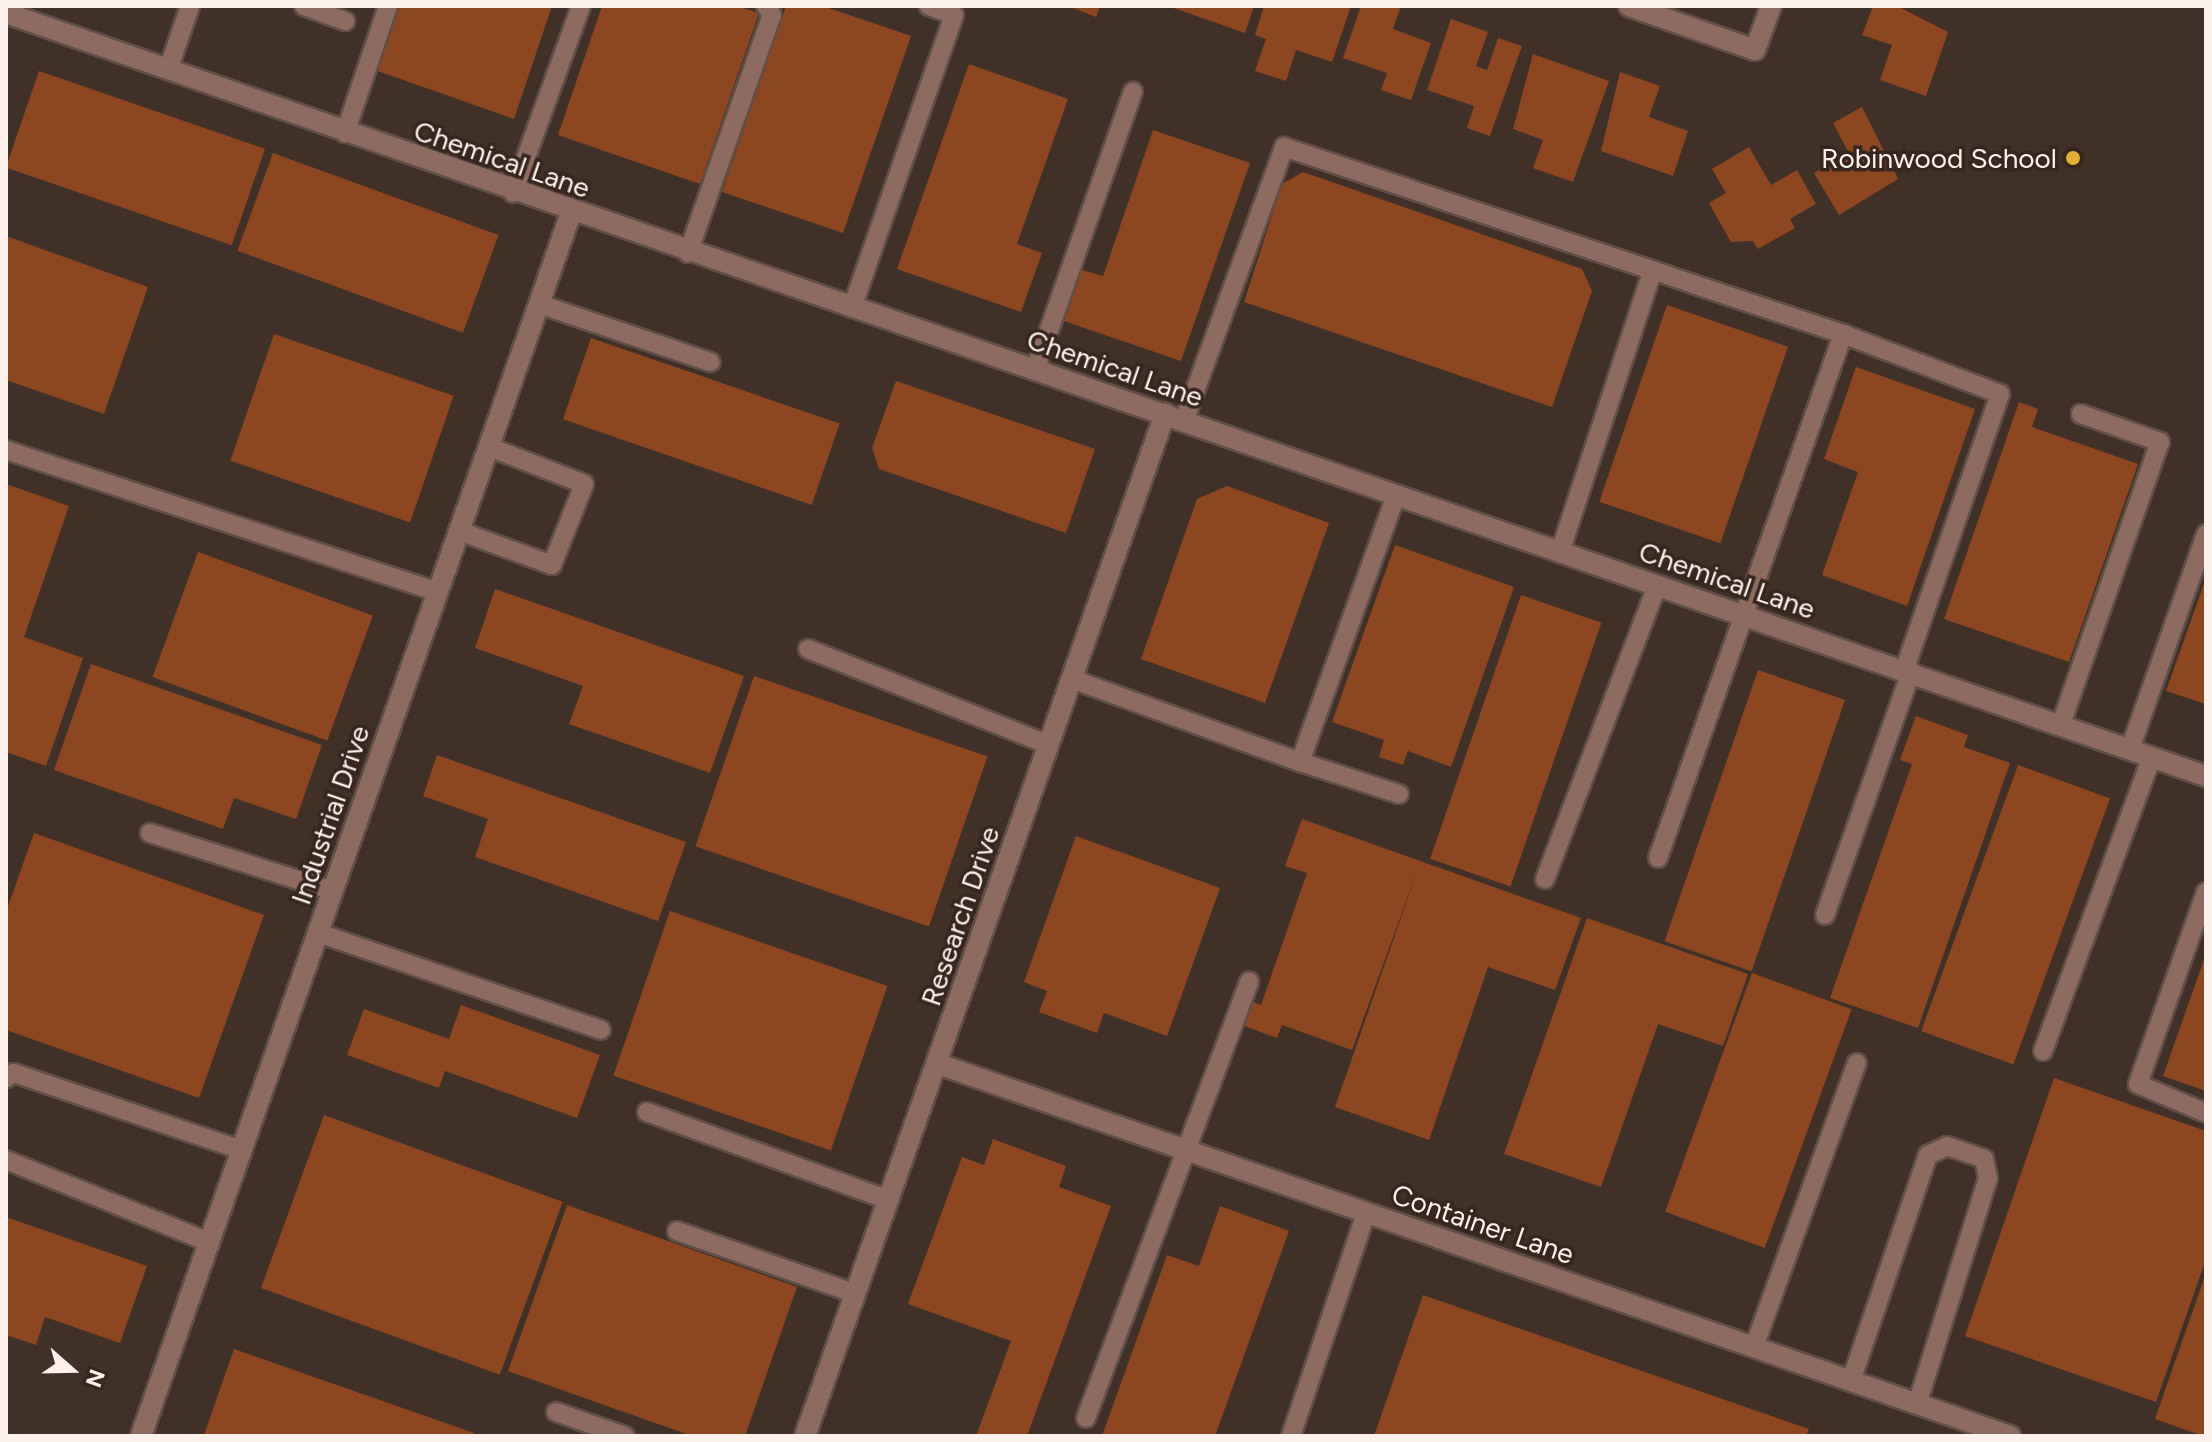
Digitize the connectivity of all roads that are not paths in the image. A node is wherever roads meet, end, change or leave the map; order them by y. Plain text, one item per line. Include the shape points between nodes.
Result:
1 (190, 6) edge
2 (304, 6) edge
3 (388, 6) edge
4 (581, 6) edge
5 (766, 6) edge
6 (929, 6) edge
7 (1629, 6) edge
8 (1771, 6) edge
9 (6, 13) edge
10 (345, 21) dead end
11 (168, 70) junction
12 (1133, 92) dead end
13 (345, 133) junction
14 (513, 193) junction
15 (571, 213) junction
16 (688, 253) junction
17 (1652, 273) junction
18 (539, 304) junction
19 (852, 308) junction
20 (1843, 334) junction
21 (710, 362) dead end
22 (1035, 370) junction
23 (2081, 414) dead end
24 (1174, 418) junction
25 (489, 447) junction
26 (6, 450) edge
27 (1396, 495) junction
28 (459, 531) junction
29 (2206, 534) edge
30 (1560, 552) junction
31 (1657, 586) junction
32 (438, 592) junction
33 (1745, 617) junction
34 (808, 649) dead end
35 (1908, 670) junction
36 (1072, 679) junction
37 (2061, 724) junction
38 (1049, 745) junction
39 (2130, 749) junction
40 (2152, 757) junction
41 (1300, 762) junction
42 (2206, 776) edge
43 (1399, 794) dead end
44 (150, 833) dead end
45 (1658, 858) dead end
46 (1545, 879) dead end
47 (333, 891) junction
48 (2206, 892) edge
49 (1825, 915) dead end
50 (318, 933) junction
51 (1249, 981) dead end
52 (601, 1030) dead end
53 (2043, 1051) dead end
54 (1857, 1063) dead end
55 (938, 1064) junction
56 (6, 1078) edge
57 (647, 1112) dead end
58 (2206, 1113) edge
59 (242, 1150) junction
60 (1191, 1151) junction
61 (6, 1160) edge
62 (889, 1200) junction
63 (1366, 1213) junction
64 (677, 1231) dead end
65 (209, 1242) junction
66 (856, 1294) junction
67 (1754, 1347) junction
68 (1851, 1381) junction
69 (1917, 1404) junction
70 (556, 1412) dead end
71 (1086, 1418) dead end
72 (141, 1436) edge
73 (625, 1436) edge
74 (805, 1436) edge
75 (1291, 1436) edge
76 (2010, 1436) edge

1 - 11 lane
2 - 10 lane
3 - 13 lane
4 - 14 lane
5 - 16 lane via 772,15
6 - 19 lane via 954,15 910,156
7 - 8 street via 1755,50
9 - 11 street, Chemical Lane
11 - 13 street, Chemical Lane
12 - 22 lane
13 - 14 street, Chemical Lane
14 - 15 street, Chemical Lane
15 - 16 street, Chemical Lane
15 - 18 street, Industrial Drive
16 - 19 street, Chemical Lane
17 - 20 lane
17 - 24 lane via 1284,147
17 - 30 lane
18 - 21 lane
18 - 25 street, Industrial Drive
19 - 22 street, Chemical Lane
20 - 33 lane
20 - 35 lane via 2000,394
22 - 24 street, Chemical Lane
23 - 37 lane via 2160,442
24 - 27 street, Chemical Lane
24 - 36 street, Research Drive
25 - 28 street, Industrial Drive
25 - 28 lane via 584,484 552,565
26 - 32 lane
27 - 30 street, Chemical Lane
27 - 41 lane
28 - 32 street, Industrial Drive
29 - 39 lane
30 - 31 street, Chemical Lane
31 - 33 street, Chemical Lane
31 - 46 lane
32 - 47 street, Industrial Drive
33 - 35 street, Chemical Lane
33 - 45 lane
34 - 38 lane
35 - 37 street, Chemical Lane
35 - 49 lane
36 - 38 street, Research Drive
36 - 41 lane
37 - 39 street, Chemical Lane
38 - 55 street, Research Drive
39 - 40 street, Chemical Lane
40 - 42 street, Chemical Lane
40 - 53 lane
41 - 43 lane
44 - 47 lane
47 - 50 street, Industrial Drive
48 - 58 lane via 2138,1084
50 - 52 lane
50 - 59 street, Industrial Drive
51 - 60 lane
54 - 67 lane
55 - 60 street, Container Lane
55 - 62 street, Research Drive
56 - 59 lane via 14,1073
57 - 62 lane
59 - 65 street, Industrial Drive
60 - 63 street, Container Lane
60 - 71 lane
61 - 65 lane
62 - 66 street, Research Drive
63 - 67 street, Container Lane
63 - 75 lane
64 - 66 lane
65 - 72 street, Industrial Drive
66 - 74 street, Research Drive
67 - 68 street, Container Lane
68 - 69 street, Container Lane
68 - 69 lane via 1928,1155 1947,1146 1984,1159 1988,1178
69 - 76 street, Container Lane
70 - 73 lane

